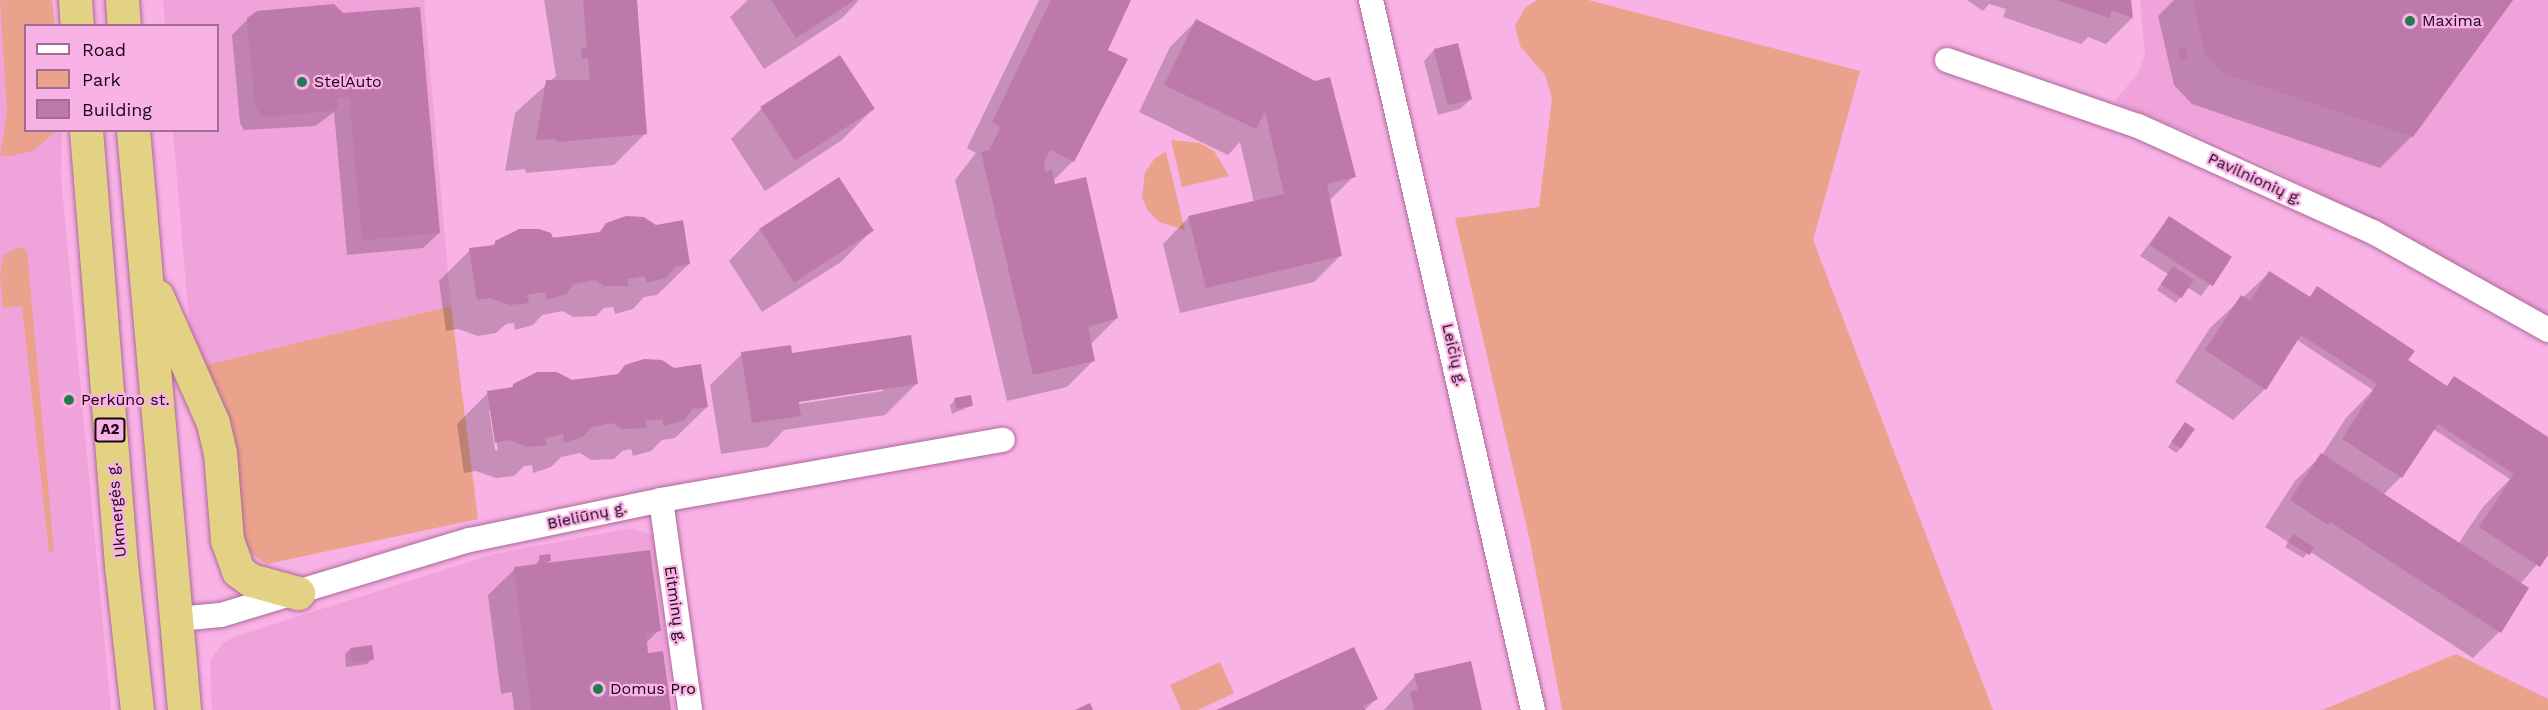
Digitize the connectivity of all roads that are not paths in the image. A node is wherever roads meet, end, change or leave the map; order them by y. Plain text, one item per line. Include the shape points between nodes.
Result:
1 (75, 0) edge
2 (122, 0) edge
3 (1371, 0) edge
4 (77, 24) edge
5 (124, 24) edge
6 (1947, 60) dead end
7 (86, 132) edge
8 (134, 132) edge
9 (145, 264) junction
10 (2548, 330) edge
11 (1003, 440) dead end
12 (661, 500) junction
13 (298, 593) junction
14 (177, 619) junction
15 (128, 624) junction
16 (132, 658) junction
17 (137, 710) edge
18 (184, 710) edge
19 (690, 710) edge
20 (1533, 710) edge

1 - 4 highway
2 - 5 highway
3 - 20 street, Leičių g.
6 - 10 street, Pavilnionių g. via 2138,126 2373,232
7 - 15 highway, Ukmergės g. / A2
8 - 9 highway
9 - 13 highway via 213,423 220,453 230,555 238,571 251,580
9 - 14 highway
11 - 12 street, Bieliūnų g.
12 - 13 street, Bieliūnų g. via 470,540
12 - 19 street, Eitminų g.
13 - 14 street, Bieliūnų g. via 221,615
14 - 15 highway
14 - 16 highway via 159,645
14 - 18 highway
15 - 16 highway, Ukmergės g. / A2
16 - 17 highway, Ukmergės g. / A2

